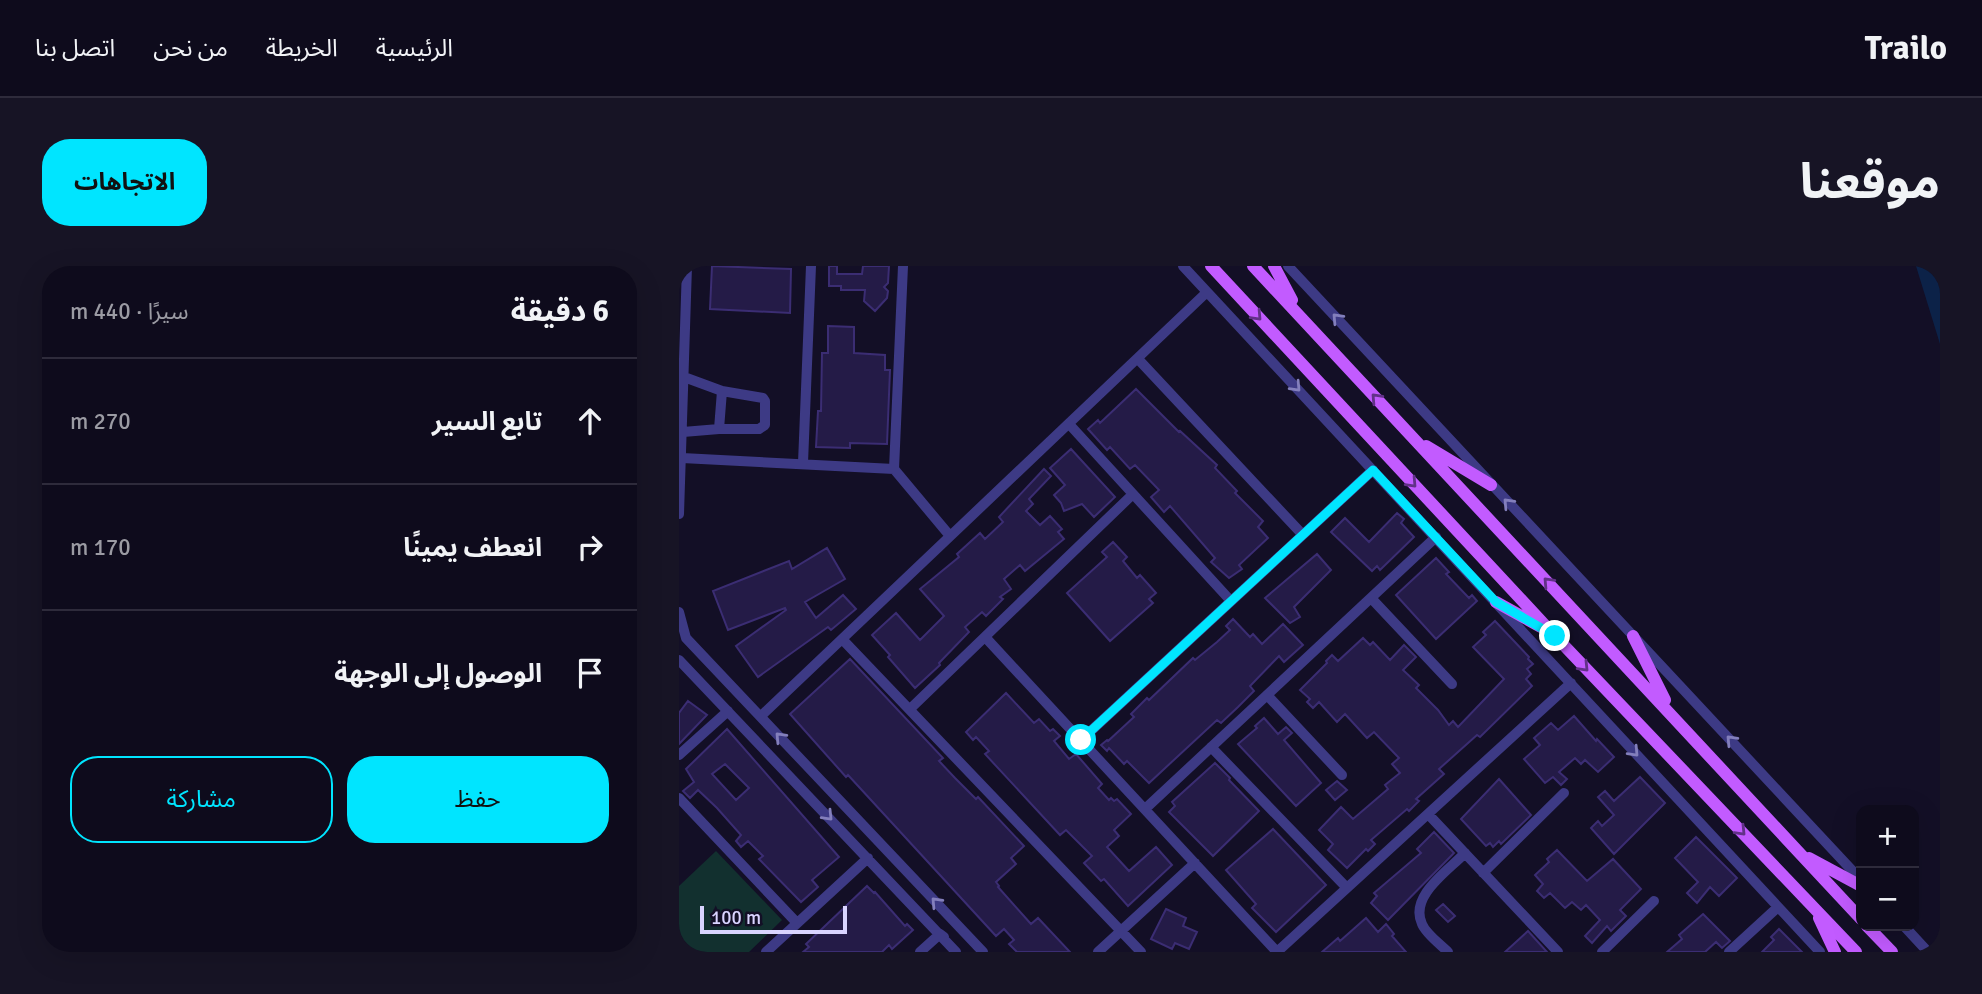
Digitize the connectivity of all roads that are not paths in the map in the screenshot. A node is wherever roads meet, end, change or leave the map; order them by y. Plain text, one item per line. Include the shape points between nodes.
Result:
1 (687, 266) edge
2 (811, 266) edge
3 (903, 266) edge
4 (1182, 266) edge
5 (1211, 266) edge
6 (1253, 266) edge
7 (1274, 266) edge
8 (1288, 266) edge
9 (1207, 292) junction
10 (1300, 316) junction
11 (1137, 359) junction
12 (684, 377) junction
13 (722, 391) junction
14 (1069, 424) junction
15 (719, 429) junction
16 (683, 432) junction
17 (1413, 438) junction
18 (682, 458) junction
19 (803, 463) junction
20 (894, 469) junction
21 (1373, 470) junction
22 (1491, 485) junction
23 (1133, 494) junction
24 (679, 514) edge
25 (1302, 534) junction
26 (950, 536) junction
27 (1436, 537) junction
28 (1371, 598) junction
29 (1230, 600) junction
30 (1496, 602) junction
31 (679, 612) edge
32 (1555, 636) junction
33 (1633, 636) junction
34 (986, 638) junction
35 (842, 639) junction
36 (679, 660) edge
37 (1571, 683) junction
38 (1453, 684) dead end
39 (1267, 695) junction
40 (910, 709) junction
41 (728, 711) junction
42 (1672, 713) junction
43 (761, 716) junction
44 (1081, 740) junction
45 (1212, 747) junction
46 (679, 755) edge
47 (1342, 775) dead end
48 (1564, 793) dead end
49 (679, 798) edge
50 (1145, 809) junction
51 (1428, 814) junction
52 (1465, 853) junction
53 (1799, 853) junction
54 (868, 858) junction
55 (1195, 863) junction
56 (1483, 873) junction
57 (1856, 875) edge
58 (1856, 883) edge
59 (1347, 888) junction
60 (1654, 901) dead end
61 (1778, 907) junction
62 (1815, 908) junction
63 (1856, 914) edge
64 (797, 923) junction
65 (1121, 931) junction
66 (1872, 931) edge
67 (1909, 931) edge
68 (940, 934) junction
69 (766, 952) edge
70 (920, 952) edge
71 (956, 952) edge
72 (963, 952) edge
73 (983, 952) edge
74 (1098, 952) edge
75 (1141, 952) edge
76 (1277, 952) edge
77 (1448, 952) edge
78 (1558, 952) edge
79 (1602, 952) edge
80 (1730, 952) edge
81 (1820, 952) edge
82 (1835, 952) edge
83 (1856, 952) edge
84 (1892, 952) edge
85 (1928, 952) edge

1 - 12 street
2 - 19 street
3 - 20 street
4 - 9 street
5 -> 32 main road
6 - 10 main road
7 - 10 main road
22 -> 8 street
9 - 11 street
9 -> 21 street
17 -> 10 main road
11 - 14 street
11 - 25 street
12 - 13 street
12 - 16 street
13 - 15 street
13 - 15 street via 763,398 765,425
14 - 23 street
14 - 26 street
15 - 16 street
16 - 18 street
17 - 22 main road
42 -> 17 main road
18 - 19 street
18 - 24 street
19 - 20 street
20 - 26 street
21 - 25 street
21 - 27 street
33 -> 22 street
23 - 29 street
23 - 34 street
25 - 29 street
26 - 35 street
27 - 28 street
27 - 30 street
28 - 38 street
28 - 39 street
29 - 44 street
30 - 32 main road
30 - 37 street
31 - 43 street via 686,638
32 -> 62 main road
33 - 42 main road
57 -> 33 street
34 - 40 street
34 - 44 street
35 - 40 street
35 - 43 street
36 - 41 street
37 - 51 street
37 -> 61 street
39 - 45 street
39 - 47 street
40 - 65 street
41 - 46 street
41 -> 54 street
42 - 53 main road
73 -> 43 street
44 - 50 street
45 - 50 street
45 - 59 street
48 - 56 street
49 - 64 street
50 - 55 street
51 - 52 street
51 - 59 street
52 - 56 street
52 - 77 street via 1425,894 1418,908 1422,925
53 - 58 main road
53 - 63 main road
54 - 64 street
54 - 68 street
55 - 65 street
55 - 76 street
56 - 78 street
59 - 76 street
60 - 79 street
61 - 80 street
61 - 81 street
62 - 82 main road
62 - 83 main road
64 - 69 street
65 - 74 street
65 - 75 street
66 - 84 main road
67 - 85 street
68 - 70 street
68 - 71 street
68 - 72 street

